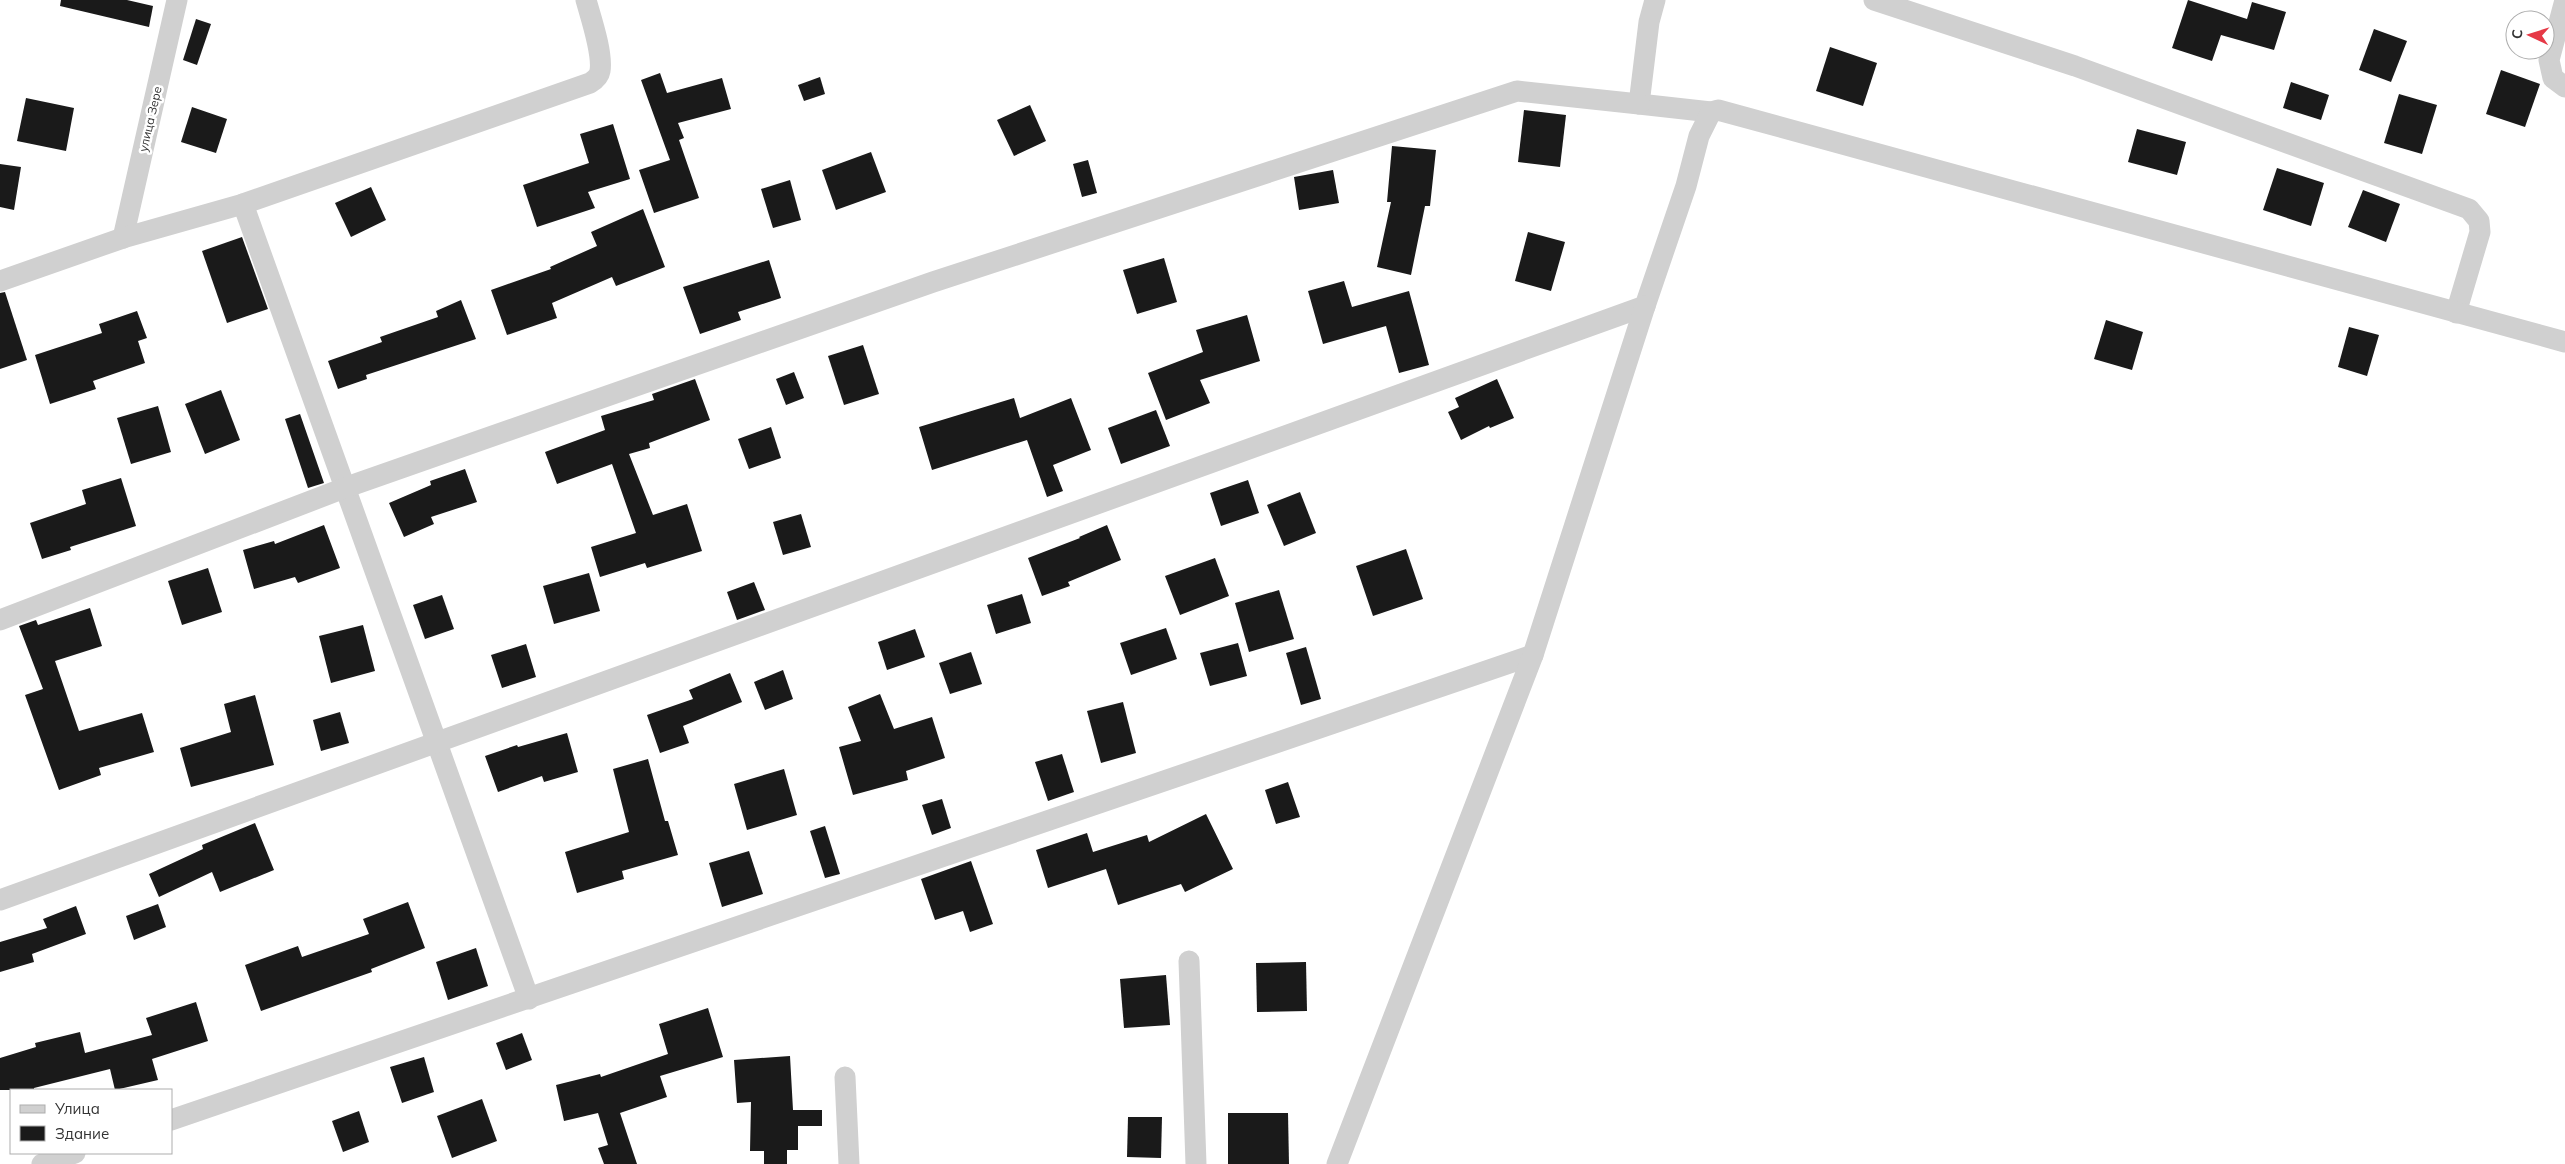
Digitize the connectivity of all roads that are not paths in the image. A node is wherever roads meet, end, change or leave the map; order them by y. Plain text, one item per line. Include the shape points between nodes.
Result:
1 (177, 0) edge
2 (586, 0) edge
3 (1655, 0) edge
4 (1874, 0) edge
5 (2564, 0) edge
6 (2565, 87) edge
7 (1639, 104) junction
8 (1711, 112) junction
9 (243, 204) junction
10 (123, 238) junction
11 (0, 281) edge
12 (1645, 306) junction
13 (2456, 313) junction
14 (2565, 342) edge
15 (347, 488) junction
16 (0, 620) edge
17 (1533, 656) junction
18 (438, 742) junction
19 (0, 900) edge
20 (1190, 961) dead end
21 (529, 999) junction
22 (845, 1077) dead end
23 (172, 1120) edge
24 (72, 1154) edge
25 (42, 1164) edge
26 (849, 1164) edge
27 (1196, 1164) edge
28 (1337, 1164) edge

1 - 10 street, улица Зере
2 - 9 street via 600,61 596,80
3 - 7 street via 1649,22
4 - 13 street via 2075,66 2469,209 2480,221 2480,232
5 - 6 street via 2549,60 2553,78
7 - 8 street
7 - 15 street via 1517,91 933,282
8 - 12 street via 1699,136 1686,186
8 - 13 street via 1718,110
9 - 10 street
9 - 15 street
10 - 11 street
12 - 17 street
12 - 18 street
13 - 14 street
15 - 16 street
15 - 18 street
17 - 21 street
17 - 28 street
18 - 19 street
18 - 21 street
20 - 27 street
21 - 23 street
22 - 26 street
24 - 25 street

